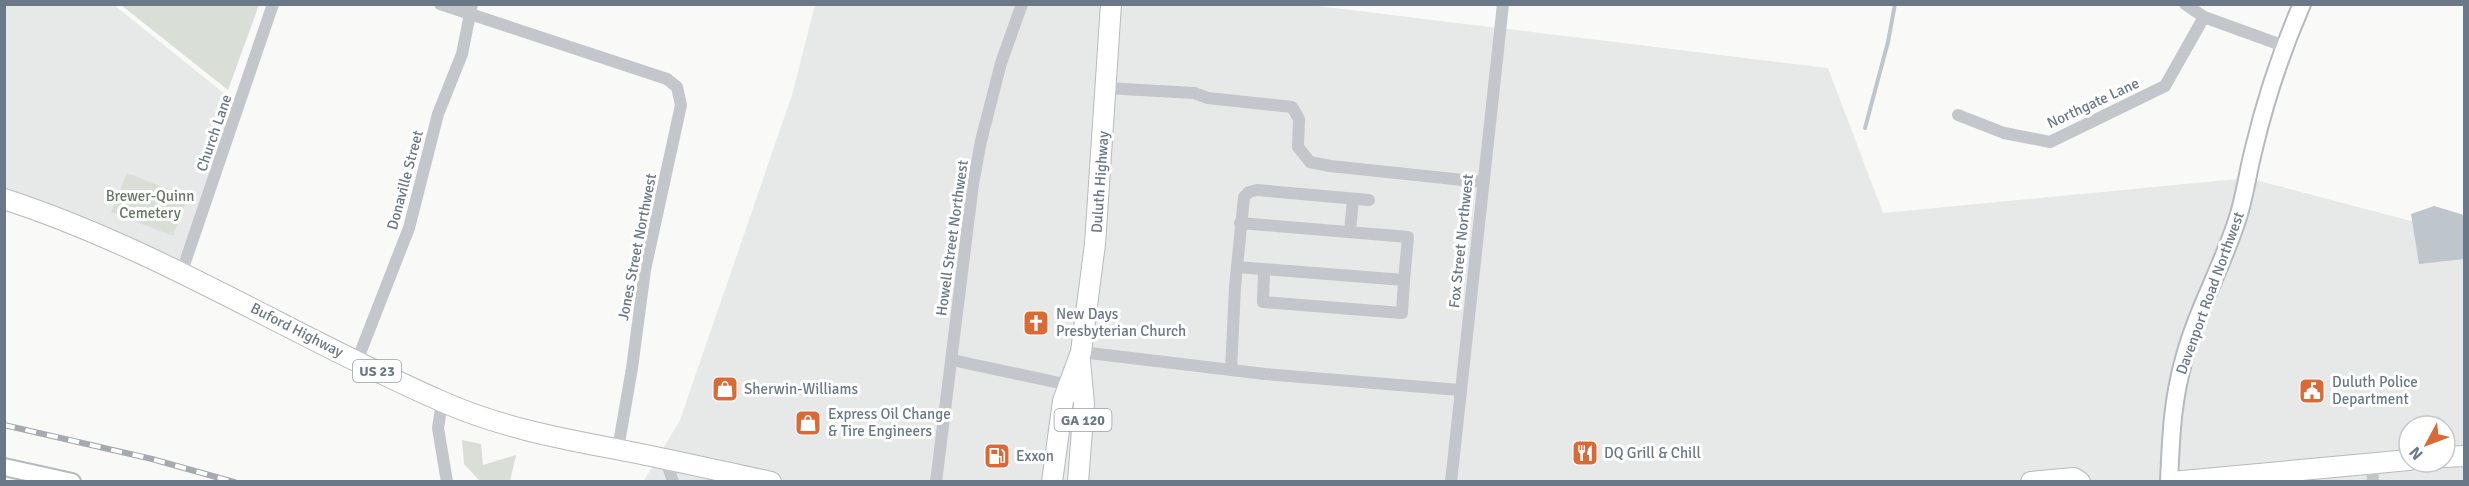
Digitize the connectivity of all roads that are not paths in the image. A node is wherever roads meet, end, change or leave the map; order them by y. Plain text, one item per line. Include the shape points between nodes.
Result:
1 (273, 4) edge
2 (440, 4) edge
3 (1022, 4) edge
4 (1111, 4) edge
5 (1503, 4) edge
6 (2185, 4) edge
7 (2302, 4) edge
8 (471, 9) edge
9 (2204, 17) junction
10 (2284, 46) junction
11 (1106, 88) junction
12 (1958, 115) dead end
13 (1482, 182) junction
14 (4, 199) edge
15 (1353, 199) junction
16 (1369, 200) dead end
17 (1240, 223) junction
18 (1350, 232) junction
19 (1237, 267) junction
20 (1264, 270) junction
21 (182, 271) junction
22 (1404, 280) junction
23 (1081, 355) junction
24 (952, 360) junction
25 (357, 361) junction
26 (1231, 370) junction
27 (1069, 385) junction
28 (1460, 390) junction
29 (442, 402) junction
30 (618, 450) junction
31 (666, 460) junction
32 (2397, 464) edge
33 (4, 467) edge
34 (2372, 472) edge
35 (72, 482) edge
36 (447, 482) edge
37 (673, 482) edge
38 (771, 482) edge
39 (936, 482) edge
40 (1052, 482) edge
41 (1078, 482) edge
42 (1451, 482) edge
43 (2031, 482) edge
44 (2080, 482) edge
45 (2170, 482) edge

1 - 21 street, Church Lane
2 - 8 street
3 - 24 street, Howell Street Northwest via 1001,63 981,141
4 - 11 main road, Duluth Highway / GA 120
5 - 13 street, Fox Street Northwest
6 - 9 street
7 - 10 street, Davenport Road Northwest
8 - 25 street, Donaville Street via 462,54 438,114 409,228
8 - 30 street, Jones Street Northwest via 667,79 677,87 681,105 645,270
9 - 10 street
9 - 12 street, Northgate Lane via 2165,86 2050,142 2004,133
10 - 45 street, Davenport Road Northwest via 2239,215 2184,358 2172,409
11 - 13 street via 1194,93 1292,107 1299,119 1298,147 1310,162
11 - 23 main road, Duluth Highway / GA 120 via 1095,244
13 - 28 street, Fox Street Northwest
14 - 21 main road, Buford Highway / US 23
15 - 16 street
15 - 17 street via 1257,190 1244,197
15 - 18 street
17 - 18 street
17 - 19 street
18 - 22 street via 1408,237
19 - 20 street
19 - 26 street
20 - 22 street
20 - 22 street via 1263,302 1402,313
21 - 25 main road, Buford Highway / US 23
23 - 26 street
23 - 27 main road, Duluth Highway / GA 120
23 - 41 main road, Duluth Highway / GA 120 via 1084,404
24 - 27 street
24 - 39 street, Howell Street Northwest
25 - 29 main road, Buford Highway / US 23
26 - 28 street
27 - 40 main road, Duluth Highway / GA 120
28 - 42 street, Fox Street Northwest
29 - 30 main road, Buford Highway / US 23 via 554,437
29 - 36 street via 438,428
30 - 31 main road, Buford Highway / US 23
31 - 37 street
31 - 38 main road, Buford Highway / US 23
32 - 34 main road
33 - 35 street
34 - 45 main road
43 - 44 main road via 2074,478

